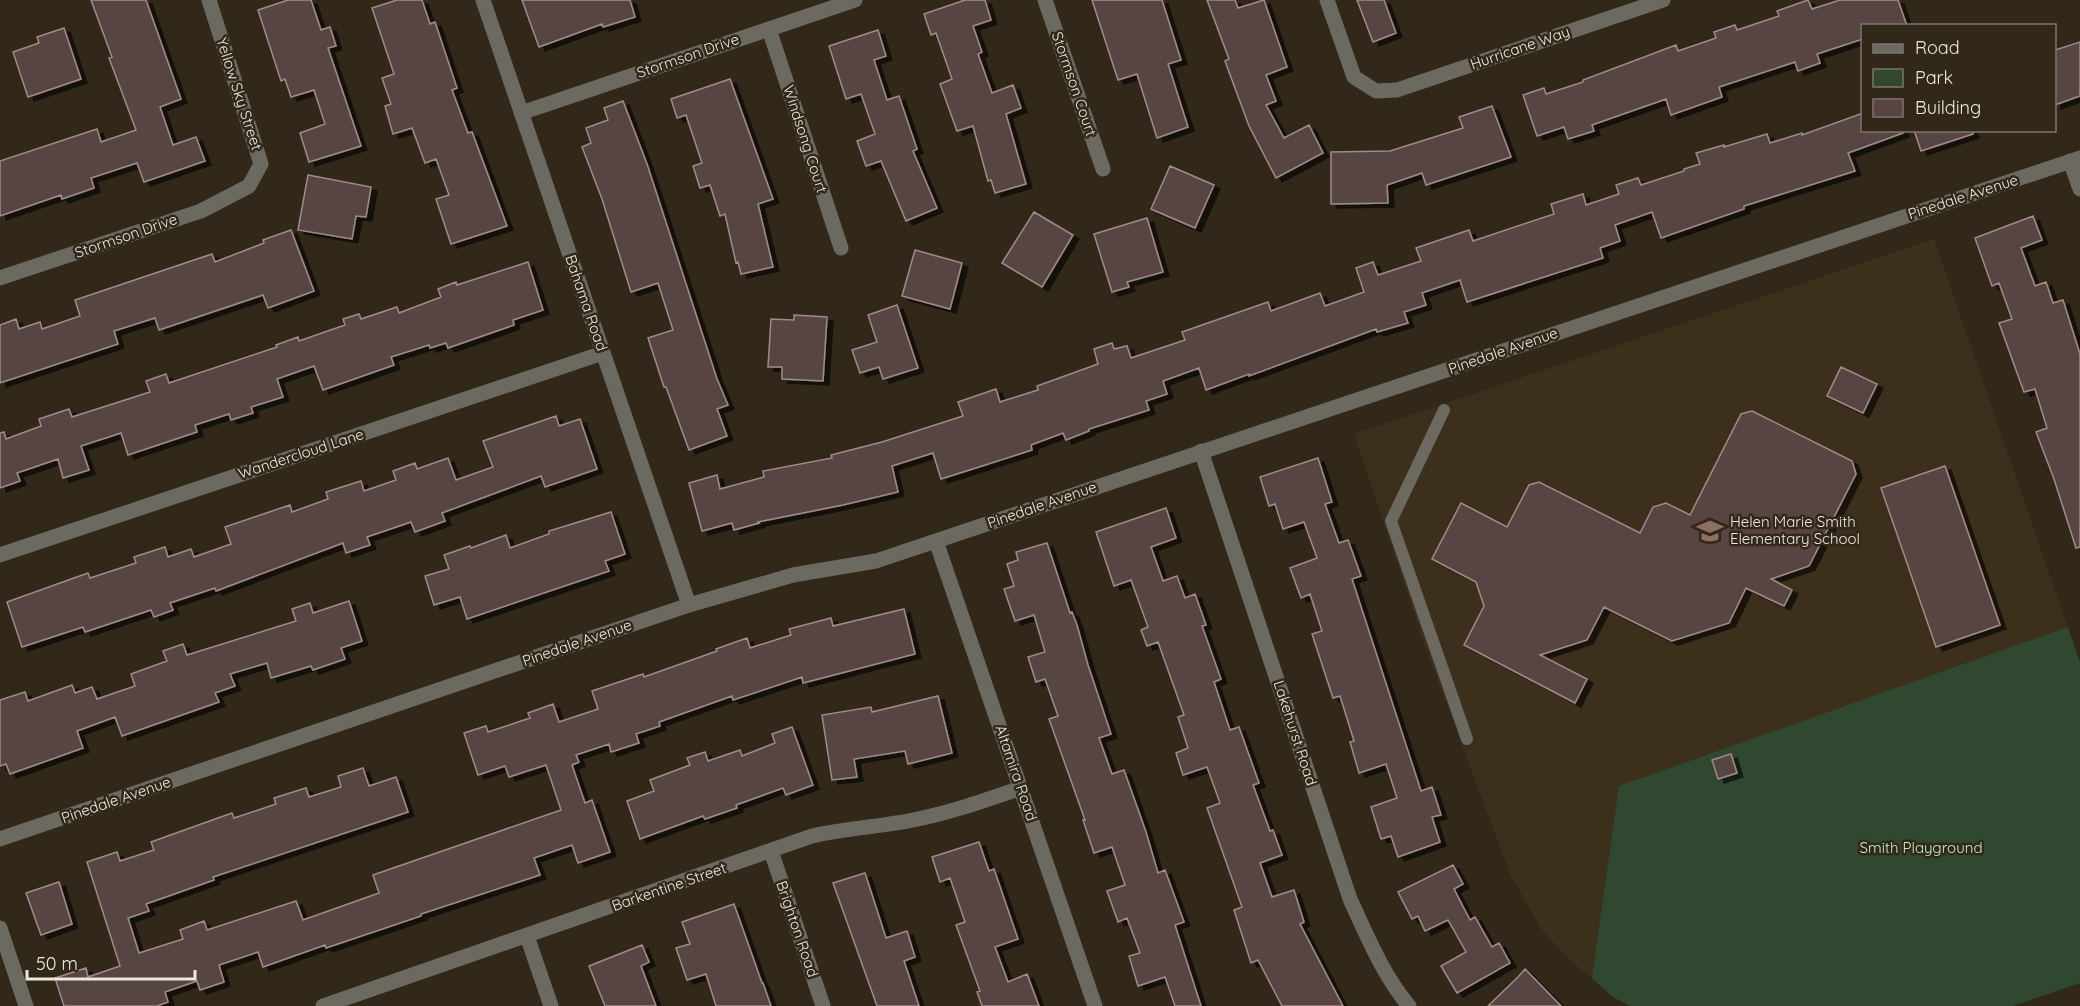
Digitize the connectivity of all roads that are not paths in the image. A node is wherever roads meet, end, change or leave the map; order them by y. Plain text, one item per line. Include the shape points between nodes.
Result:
1 (209, 0) edge
2 (483, 0) edge
3 (855, 0) edge
4 (1045, 0) edge
5 (1327, 0) edge
6 (1663, 0) edge
7 (770, 29) junction
8 (521, 113) junction
9 (2075, 159) edge
10 (1103, 169) dead end
11 (249, 186) joint
12 (2080, 189) edge
13 (841, 248) dead end
14 (0, 278) edge
15 (603, 354) junction
16 (1444, 410) dead end
17 (1201, 451) junction
18 (936, 541) junction
19 (0, 555) edge
20 (689, 605) junction
21 (1467, 739) dead end
22 (1021, 788) junction
23 (0, 839) edge
24 (771, 851) junction
25 (0, 928) edge
26 (527, 936) junction
27 (26, 1006) edge
28 (323, 1006) edge
29 (551, 1006) edge
30 (823, 1006) edge
31 (1095, 1006) edge
32 (1410, 1006) edge

1 - 11 street, Yellow Sky Street via 261,164
2 - 8 street, Bahama Road
3 - 7 street, Stormson Drive
4 - 10 street, Stormson Court
5 - 6 street, Hurricane Way via 1354,77 1376,91 1397,90
7 - 8 street, Stormson Drive
7 - 13 street, Windsong Court
8 - 15 street, Bahama Road
9 - 12 street
9 - 17 street, Pinedale Avenue
11 - 14 street, Stormson Drive via 201,211
15 - 19 street, Wandercloud Lane
15 - 20 street, Bahama Road
16 - 21 lane via 1391,521
17 - 18 street, Pinedale Avenue
17 - 32 street, Lakehurst Road via 1350,899 1399,994
18 - 20 street, Pinedale Avenue via 876,561 794,575
18 - 22 street, Altamira Road
20 - 23 street, Pinedale Avenue
22 - 24 street, Barkentine Street via 962,808 913,820 842,829
22 - 31 street, Altamira Road
24 - 26 street, Barkentine Street
24 - 30 street, Brighton Road
25 - 27 street
26 - 28 street, Barkentine Street
26 - 29 street

